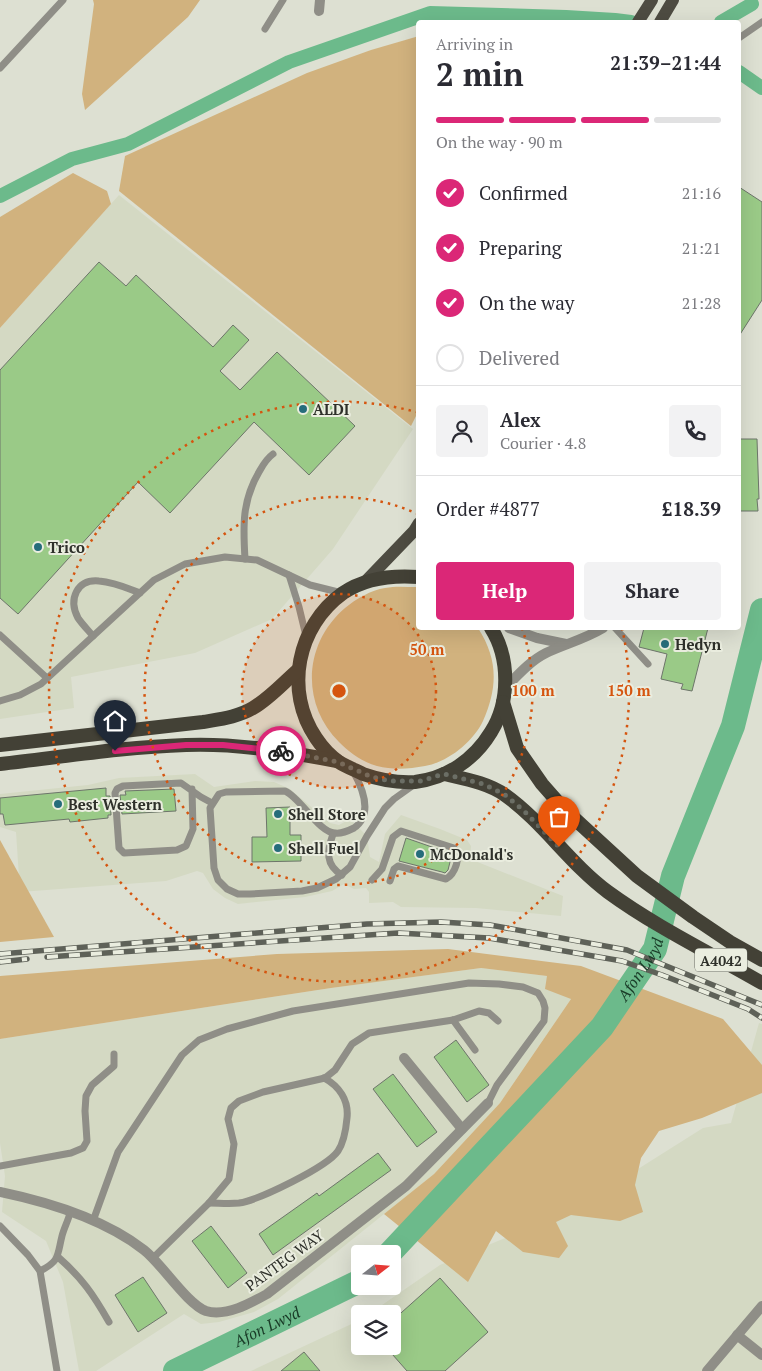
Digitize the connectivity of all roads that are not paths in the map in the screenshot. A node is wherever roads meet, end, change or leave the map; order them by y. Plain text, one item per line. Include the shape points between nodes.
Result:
1 (63, 0) edge
2 (283, 0) edge
3 (320, 0) edge
4 (652, 0) edge
5 (673, 0) edge
6 (320, 11) dead end
7 (639, 20) edge
8 (661, 20) edge
9 (762, 22) edge
10 (265, 29) dead end
11 (741, 37) edge
12 (0, 68) edge
13 (272, 454) dead end
14 (416, 528) edge
15 (245, 559) junction
16 (289, 575) junction
17 (416, 577) edge
18 (365, 582) junction
19 (140, 593) junction
20 (343, 594) junction
21 (492, 630) edge
22 (515, 630) edge
23 (600, 630) edge
24 (617, 630) edge
25 (0, 635) edge
26 (94, 636) junction
27 (306, 639) junction
28 (568, 644) junction
29 (648, 664) dead end
30 (298, 670) junction
31 (47, 678) junction
32 (505, 688) junction
33 (0, 701) edge
34 (503, 702) junction
35 (0, 745) edge
36 (338, 762) junction
37 (0, 764) edge
38 (352, 769) junction
39 (444, 774) junction
40 (420, 781) junction
41 (192, 789) junction
42 (212, 803) junction
43 (333, 834) junction
44 (342, 875) junction
45 (372, 880) dead end
46 (390, 881) dead end
47 (762, 960) edge
48 (762, 983) edge
49 (453, 1020) junction
50 (498, 1021) dead end
51 (475, 1050) dead end
52 (114, 1054) dead end
53 (404, 1058) dead end
54 (324, 1078) junction
55 (488, 1103) joint
56 (462, 1129) junction
57 (0, 1166) edge
58 (0, 1192) edge
59 (208, 1202) junction
60 (70, 1213) junction
61 (93, 1221) junction
62 (0, 1226) edge
63 (58, 1257) junction
64 (152, 1258) junction
65 (40, 1272) junction
66 (762, 1306) edge
67 (109, 1322) dead end
68 (737, 1335) junction
69 (762, 1355) edge
70 (57, 1371) edge
71 (707, 1371) edge

1 - 12 lane
2 - 10 lane
3 - 6 street
4 - 7 main road
5 - 8 main road
9 - 11 lane
13 - 15 lane via 250,487 244,511
14 - 18 main road
15 - 16 lane via 257,560
15 - 19 lane via 225,557 185,564 154,580
16 - 20 lane
16 - 27 lane
17 - 18 highway via 393,576
18 - 20 highway
19 - 26 lane
19 - 26 lane via 98,580 78,587 74,606 78,617
20 - 27 highway via 324,611
21 - 32 highway via 501,650
22 - 28 street
23 - 28 street
24 - 29 lane
25 - 31 lane
26 - 31 lane
27 - 30 highway
28 - 32 street via 529,664
30 - 35 highway via 268,697 230,717
30 - 36 highway via 298,690 308,724
31 - 33 lane via 20,695
32 - 34 highway
34 - 39 highway via 494,728 478,750
34 - 47 highway, A4042 via 517,748 564,809 637,876 730,942
36 - 37 highway via 252,748 186,745
36 - 38 highway
38 - 40 highway via 380,780
38 - 43 lane via 363,792 364,815 350,830
39 - 40 highway
39 - 48 highway, A4042 via 483,784 504,794 605,890 632,909
40 - 44 lane via 385,808
41 - 41 lane via 193,829 186,846 177,850 124,853 119,848 117,789 181,782
41 - 42 lane
42 - 43 lane via 219,794 226,792 285,791 318,824
42 - 44 lane via 214,868 222,885 232,892 302,892
43 - 44 lane via 329,863
45 - 46 lane via 382,869 393,837 402,831 458,852 452,874 446,879 396,866
49 - 50 lane via 479,1011 489,1013
49 - 51 lane
49 - 54 lane via 369,1033 352,1044 335,1070
52 - 57 lane via 114,1066 92,1085 86,1096 87,1141 83,1148
53 - 56 street
54 - 59 lane via 263,1092 239,1101 231,1108 228,1119 234,1144 229,1179
54 - 59 lane via 336,1085 345,1098 348,1113 346,1131 338,1151 322,1165 259,1197 239,1203
55 - 56 street, PANTEG WAY
55 - 61 lane via 497,1085 544,1021 545,1008 538,993 522,987 468,983 293,1011 227,1029 199,1040 182,1055 118,1152
56 - 64 street, PANTEG WAY via 406,1186 252,1303 225,1311 207,1311 194,1303
58 - 60 street, PANTEG WAY
59 - 64 lane
60 - 61 street, PANTEG WAY
60 - 63 lane
61 - 64 street, PANTEG WAY via 117,1232
62 - 65 lane
63 - 65 lane
63 - 67 lane via 77,1274
65 - 70 lane
66 - 68 street
68 - 69 street
68 - 71 street

